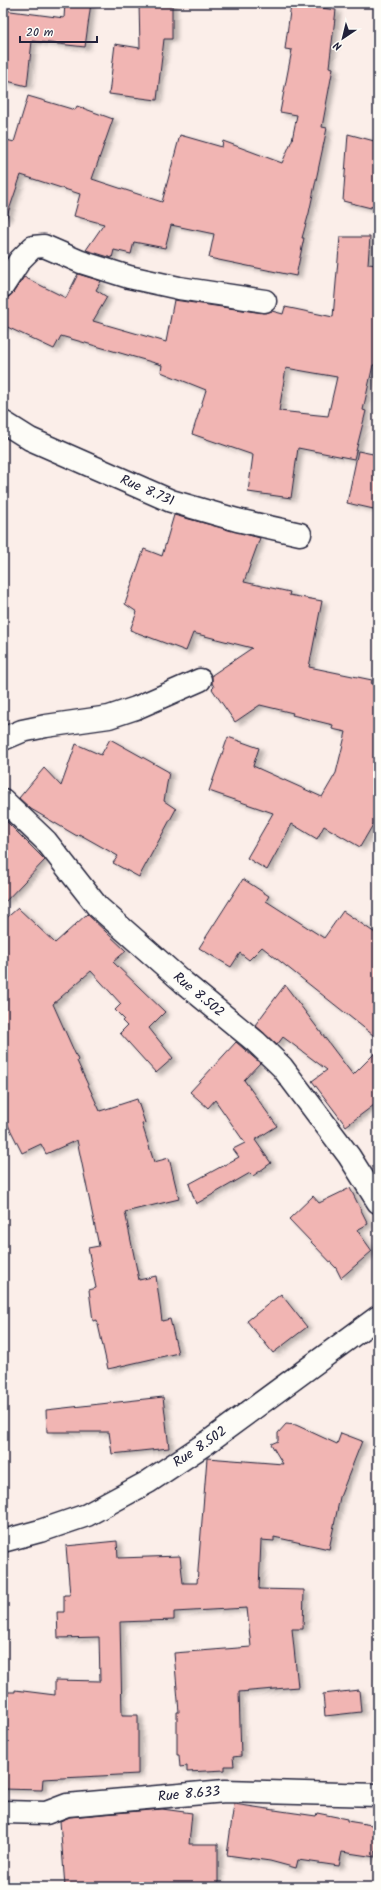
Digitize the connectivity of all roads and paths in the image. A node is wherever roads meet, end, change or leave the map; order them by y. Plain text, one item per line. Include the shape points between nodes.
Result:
1 (3, 286) edge
2 (265, 301) dead end
3 (3, 422) edge
4 (300, 534) dead end
5 (200, 680) dead end
6 (3, 739) edge
7 (3, 800) edge
8 (378, 1202) edge
9 (378, 1317) edge
10 (3, 1541) edge
11 (378, 1795) edge
12 (3, 1812) edge

1 - 2 street via 20,260 33,247 44,246 81,262 128,277 179,288
3 - 4 street, Rue 8.731 via 30,439 171,501 237,520
5 - 6 street via 109,717 46,726 22,731
7 - 8 street, Rue 8.502 via 46,841 97,906 282,1067 349,1156
9 - 10 street, Rue 8.502 via 208,1442 148,1482 87,1515
11 - 12 street, Rue 8.633 via 225,1791 66,1805 46,1813

